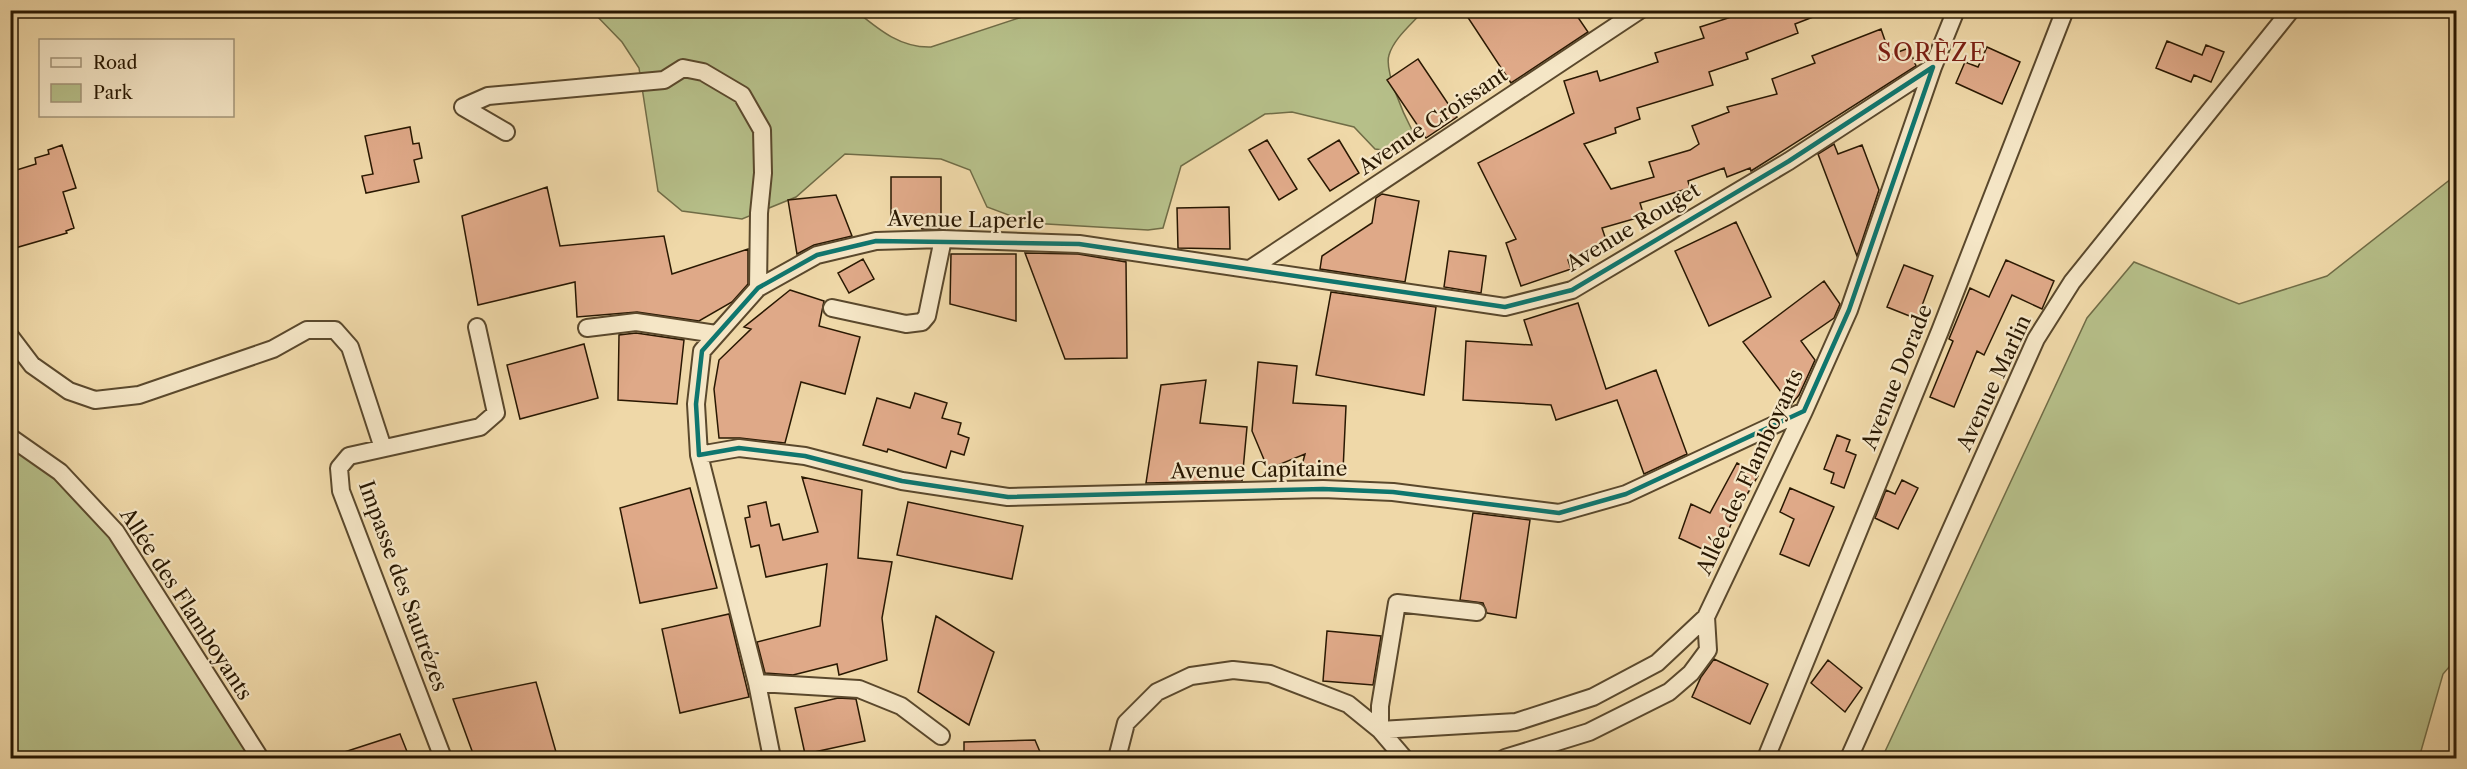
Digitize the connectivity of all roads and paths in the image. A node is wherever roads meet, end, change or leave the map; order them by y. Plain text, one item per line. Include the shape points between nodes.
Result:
1 (1640, 10) edge
2 (1956, 10) edge
3 (2065, 10) edge
4 (2291, 10) edge
5 (1933, 67) junction
6 (506, 132) dead end
7 (942, 239) junction
8 (1250, 269) junction
9 (758, 288) junction
10 (832, 308) dead end
11 (477, 327) dead end
12 (587, 328) dead end
13 (716, 334) junction
14 (10, 336) edge
15 (1804, 411) junction
16 (10, 437) edge
17 (383, 448) junction
18 (699, 455) junction
19 (1477, 612) dead end
20 (1706, 617) junction
21 (757, 683) junction
22 (1380, 730) junction
23 (940, 736) dead end
24 (260, 759) edge
25 (443, 759) edge
26 (772, 759) edge
27 (1118, 759) edge
28 (1404, 759) edge
29 (1505, 759) edge
30 (1766, 759) edge
31 (1849, 759) edge

1 - 8 street, Avenue Croissant
2 - 5 street, Allée des Flamboyants
3 - 30 street, Avenue Dorade
4 - 31 street, Avenue Marlin via 2072,282 2036,339
5 - 8 street, Avenue Rouget via 1789,161 1572,290 1505,307
5 - 15 street, Allée des Flamboyants via 1849,310
6 - 9 street via 463,108 488,96 664,80 683,68 704,72 742,96 762,130
7 - 8 street, Avenue Laperle via 1079,244
7 - 9 street, Avenue Laperle via 876,241 817,255
7 - 10 street via 927,316 922,322 906,324
9 - 13 street, Avenue Laperle
11 - 17 street, Impasse des Sautrézes via 496,412 480,427
12 - 13 street via 636,322
13 - 18 street, Avenue Laperle via 702,351 696,404
14 - 17 street via 32,365 69,391 95,400 139,395 273,349 307,330 335,330 350,348
15 - 18 street, Avenue Capitaine via 1626,494 1558,513 1393,492 1323,489 1008,497 902,481 805,456 739,448
15 - 20 street, Allée des Flamboyants
16 - 24 street, Allée des Flamboyants via 60,472 116,532
17 - 25 street, Impasse des Sautrézes via 349,456 339,468 341,491
18 - 21 street, Avenue Laperle
19 - 22 street via 1397,603 1380,706
20 - 22 street, Allée des Flamboyants via 1657,663 1593,697 1516,722
20 - 29 street via 1708,650 1691,673 1669,692 1589,732
21 - 23 street via 859,689 901,706
21 - 26 street, Avenue Laperle
22 - 27 street via 1348,704 1270,674 1233,669 1191,676 1157,692 1126,723
22 - 28 street

